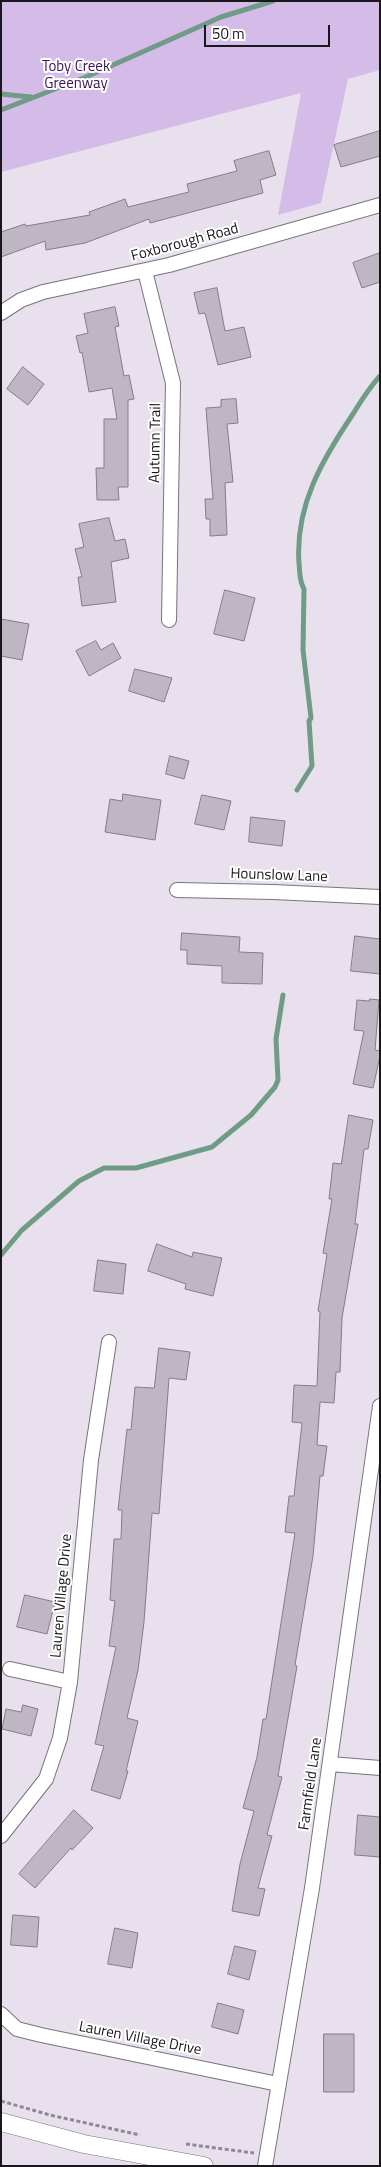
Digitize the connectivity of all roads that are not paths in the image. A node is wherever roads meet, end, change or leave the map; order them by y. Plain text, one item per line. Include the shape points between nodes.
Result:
1 (380, 205) edge
2 (145, 271) junction
3 (1, 313) edge
4 (169, 620) dead end
5 (177, 890) dead end
6 (380, 898) edge
7 (109, 1342) dead end
8 (380, 1406) edge
9 (10, 1669) dead end
10 (70, 1682) junction
11 (330, 1764) junction
12 (380, 1768) edge
13 (1, 1836) edge
14 (1, 2014) edge
15 (278, 2084) junction
16 (1, 2122) edge
17 (266, 2160) edge
18 (204, 2166) edge

1 - 2 street, Foxborough Road
2 - 3 street, Foxborough Road via 43,292 21,300
2 - 4 street, Autumn Trail via 173,383
5 - 6 street, Hounslow Lane
7 - 10 street, Lauren Village Drive via 90,1460
8 - 11 street, Farmfield Lane
9 - 10 street
10 - 13 street, Lauren Village Drive via 60,1738 46,1779
11 - 12 street
11 - 15 street, Farmfield Lane
14 - 15 street, Lauren Village Drive via 17,2028 41,2036
15 - 17 street, Farmfield Lane
16 - 18 street via 84,2144

